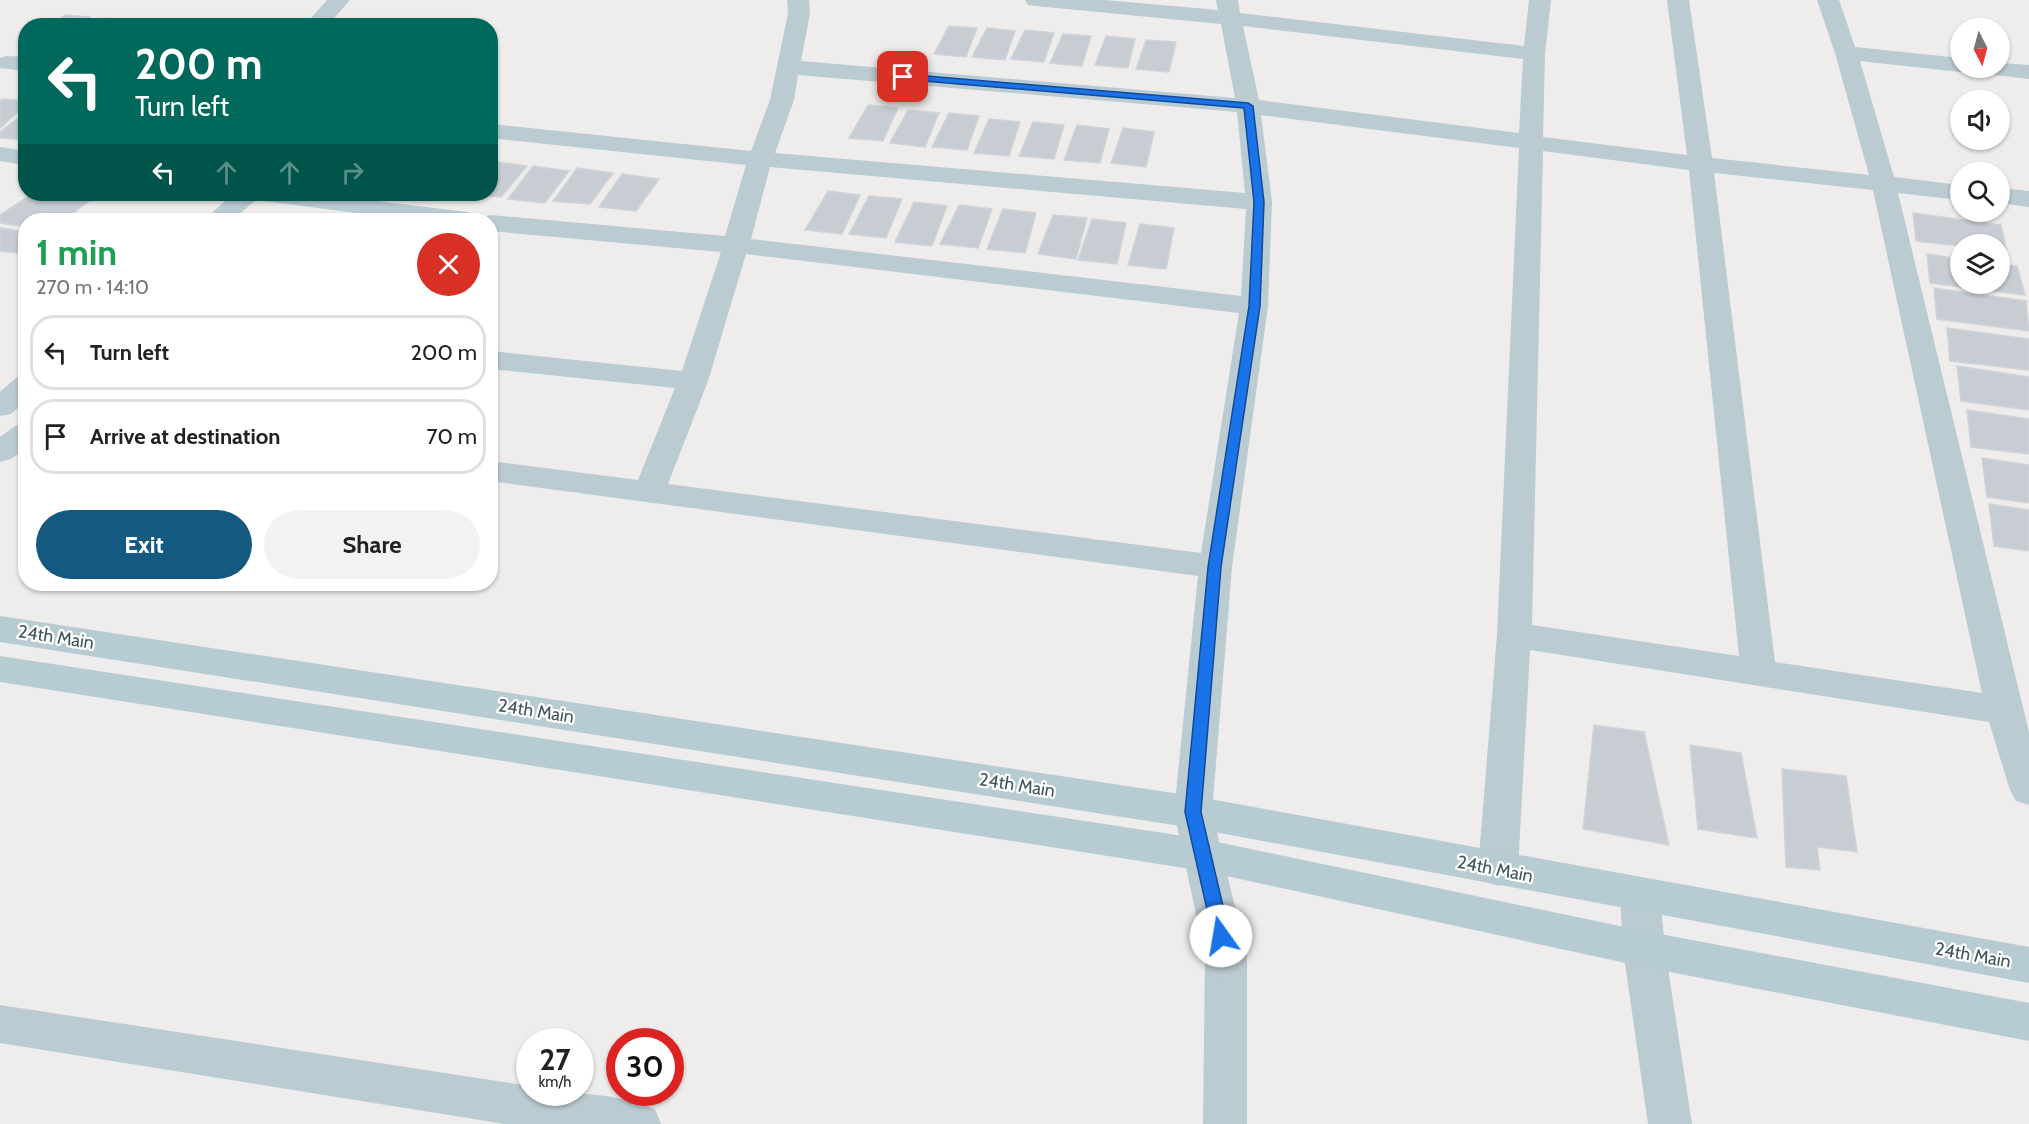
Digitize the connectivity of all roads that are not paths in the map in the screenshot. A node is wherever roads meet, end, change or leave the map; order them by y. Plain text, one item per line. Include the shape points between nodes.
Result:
1 (332, 0) edge
2 (338, 0) edge
3 (798, 0) edge
4 (1036, 0) edge
5 (1540, 0) edge
6 (1677, 0) edge
7 (1828, 0) edge
8 (1229, 9) edge
9 (322, 18) edge
10 (1846, 53) junction
11 (1534, 54) junction
12 (1950, 64) edge
13 (788, 67) junction
14 (2010, 70) edge
15 (2029, 72) edge
16 (1248, 106) junction
17 (498, 132) edge
18 (1532, 143) junction
19 (0, 154) edge
20 (18, 157) edge
21 (760, 159) junction
22 (1701, 164) junction
23 (1884, 185) junction
24 (1950, 191) edge
25 (2010, 197) edge
26 (2029, 199) edge
27 (240, 201) edge
28 (287, 201) edge
29 (329, 201) edge
30 (1259, 202) junction
31 (225, 213) edge
32 (274, 213) edge
33 (416, 213) edge
34 (500, 224) edge
35 (736, 245) junction
36 (1254, 306) junction
37 (498, 361) edge
38 (693, 381) junction
39 (18, 392) edge
40 (0, 407) edge
41 (0, 426) edge
42 (18, 429) edge
43 (18, 437) edge
44 (0, 452) edge
45 (498, 472) edge
46 (649, 491) junction
47 (1215, 567) junction
48 (0, 629) edge
49 (1514, 634) junction
50 (0, 669) edge
51 (1759, 674) junction
52 (2004, 710) junction
53 (2029, 790) edge
54 (1193, 812) junction
55 (1203, 855) junction
56 (1498, 869) junction
57 (1640, 896) junction
58 (1644, 948) junction
59 (2029, 965) edge
60 (2029, 1022) edge
61 (0, 1024) edge
62 (639, 1124) edge
63 (1225, 1124) edge
64 (1670, 1124) edge

1 - 2 street
2 - 9 street
3 - 13 street
4 - 8 street
5 - 11 street
6 - 22 street
7 - 10 street
8 - 11 street
8 - 16 street
10 - 12 street
10 - 23 street
11 - 18 street
13 - 16 street
13 - 21 street via 782,100
14 - 15 street
16 - 18 street
16 - 30 street
17 - 21 street
18 - 22 street
18 - 49 street
19 - 20 street
21 - 30 street
21 - 35 street
22 - 23 street
22 - 51 street
23 - 24 street
23 - 52 street
25 - 26 street
27 - 31 street
28 - 32 street
29 - 33 street
30 - 36 street
34 - 35 street
35 - 36 street
35 - 38 street
36 - 47 street
37 - 38 street
38 - 46 street
39 - 40 street
41 - 42 street
43 - 44 street
45 - 46 street
46 - 47 street
47 - 54 street
48 - 54 street, 24th Main
49 - 51 street
49 - 56 street
50 - 55 street
51 - 52 street
52 - 53 street
54 - 55 street
54 - 56 street, 24th Main
55 - 58 street
55 - 63 street via 1226,956
56 - 57 street, 24th Main
57 - 58 street
57 - 59 street, 24th Main
58 - 60 street
58 - 64 street
61 - 62 street

